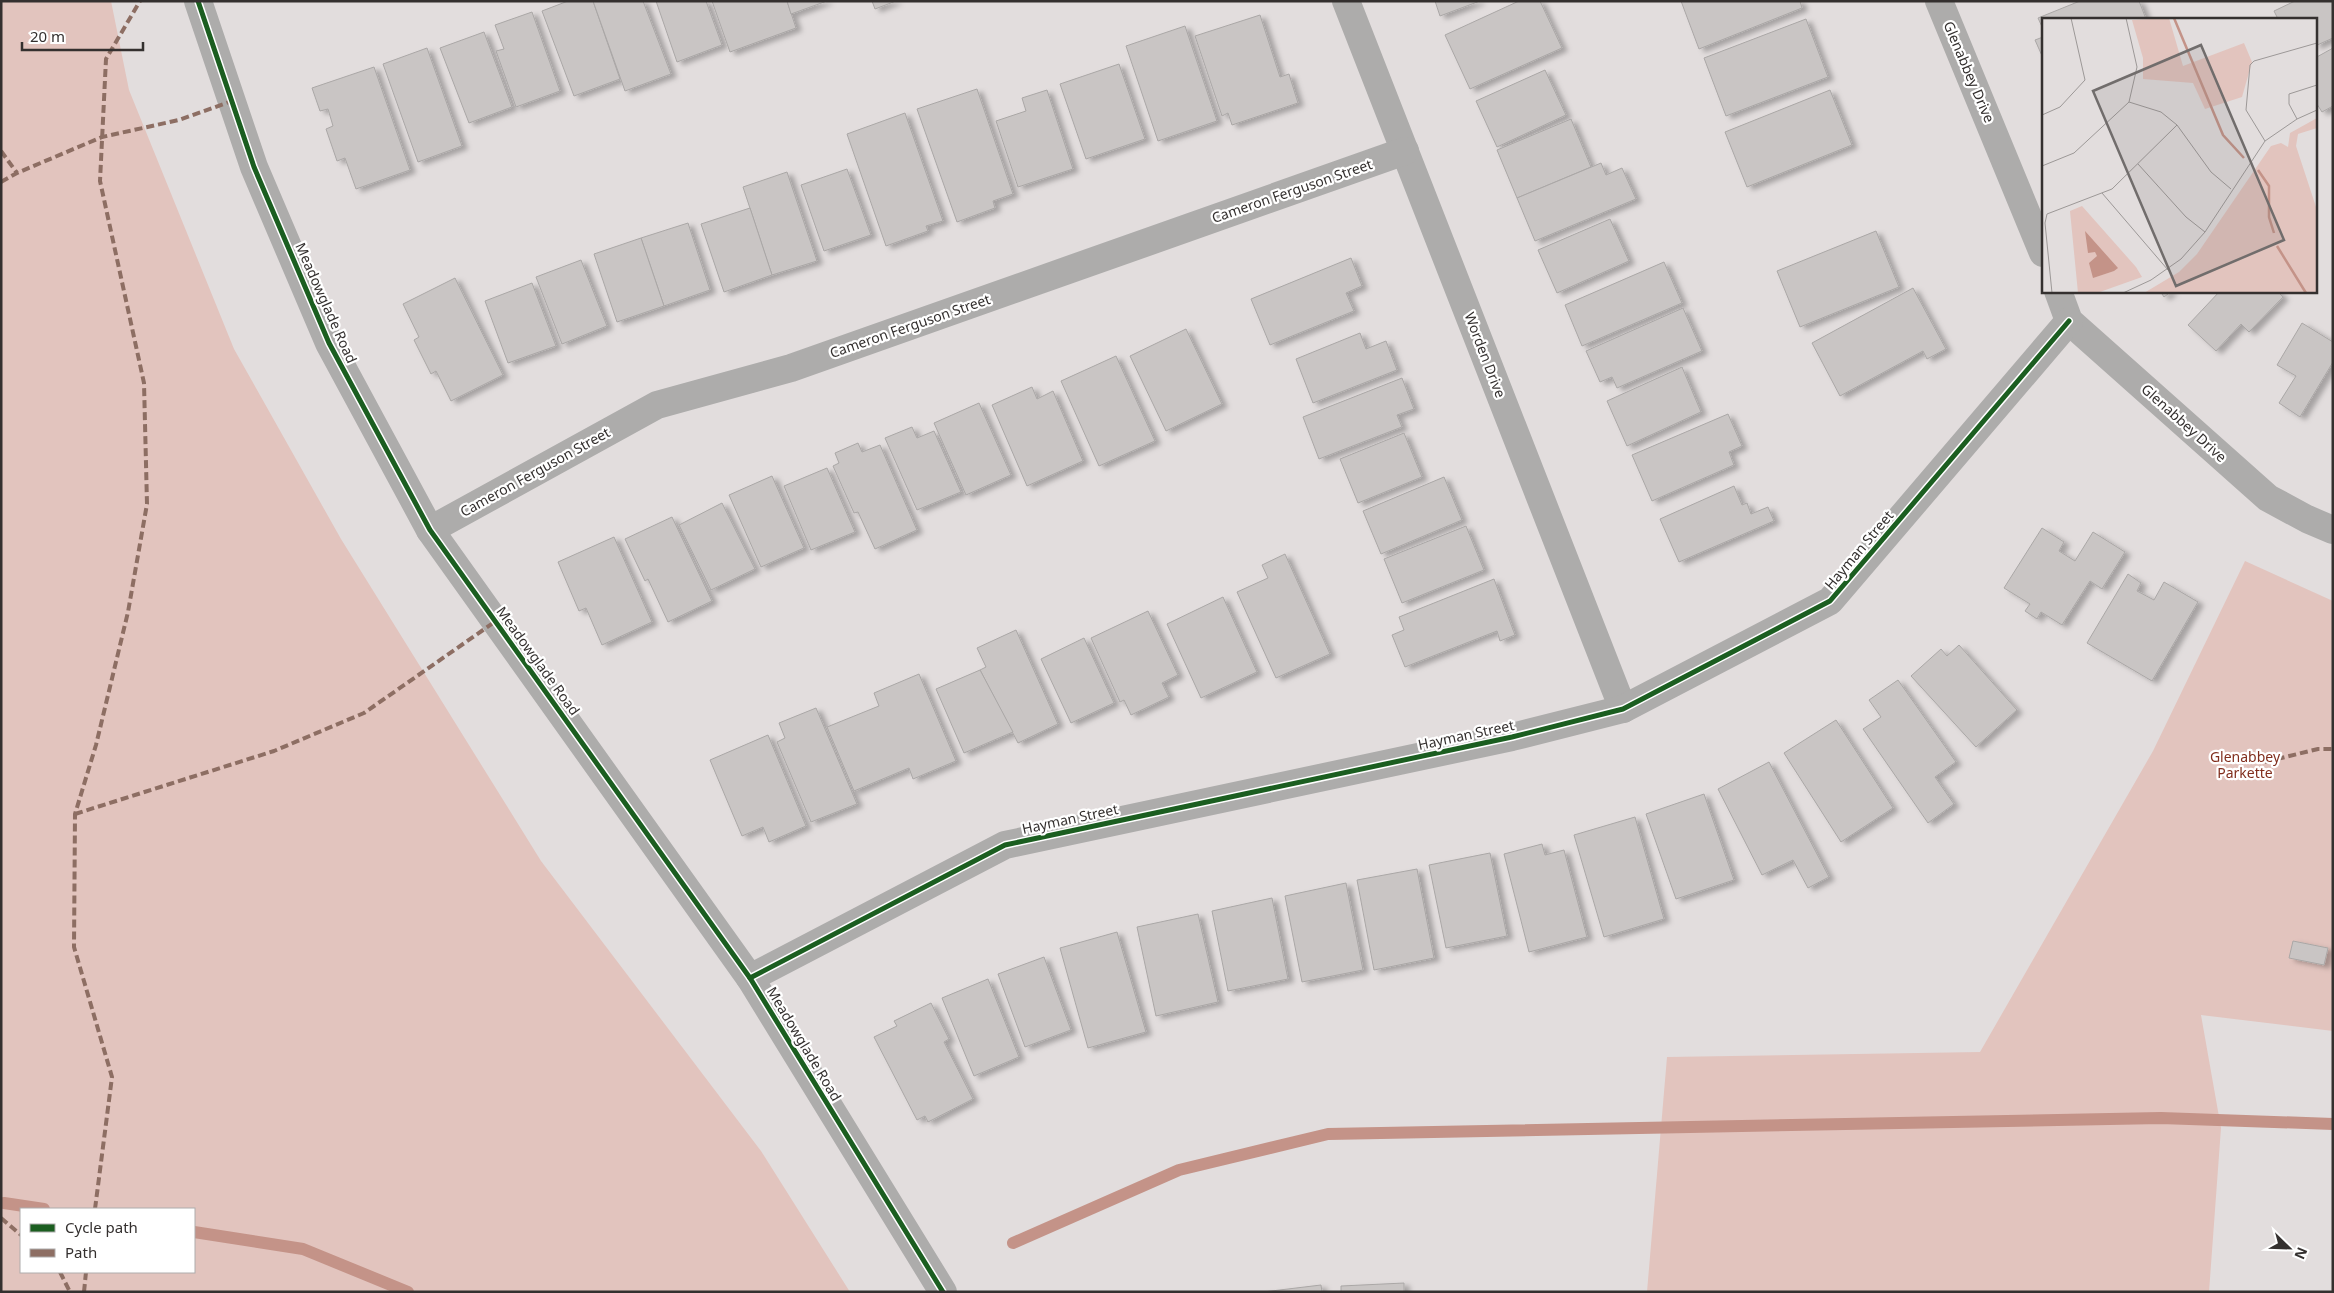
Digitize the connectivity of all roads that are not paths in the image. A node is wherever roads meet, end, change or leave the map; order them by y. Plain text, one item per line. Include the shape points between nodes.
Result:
1 (198, 1) edge
2 (1346, 1) edge
3 (1939, 1) edge
4 (1405, 151) junction
5 (2042, 251) edge
6 (2058, 292) edge
7 (2069, 321) junction
8 (430, 530) junction
9 (2333, 530) edge
10 (1623, 709) junction
11 (750, 978) junction
12 (942, 1292) edge

1 - 8 street, Meadowglade Road via 254,168 329,343
2 - 4 street, Worden Drive
3 - 5 street, Glenabbey Drive
4 - 8 street, Cameron Ferguson Street via 791,368 657,405
4 - 10 street, Worden Drive
6 - 7 street, Glenabbey Drive
7 - 9 street, Glenabbey Drive via 2268,498
7 - 10 street, Hayman Street via 1830,601
8 - 11 street, Meadowglade Road
10 - 11 street, Hayman Street via 1512,736 1005,845
11 - 12 street, Meadowglade Road

